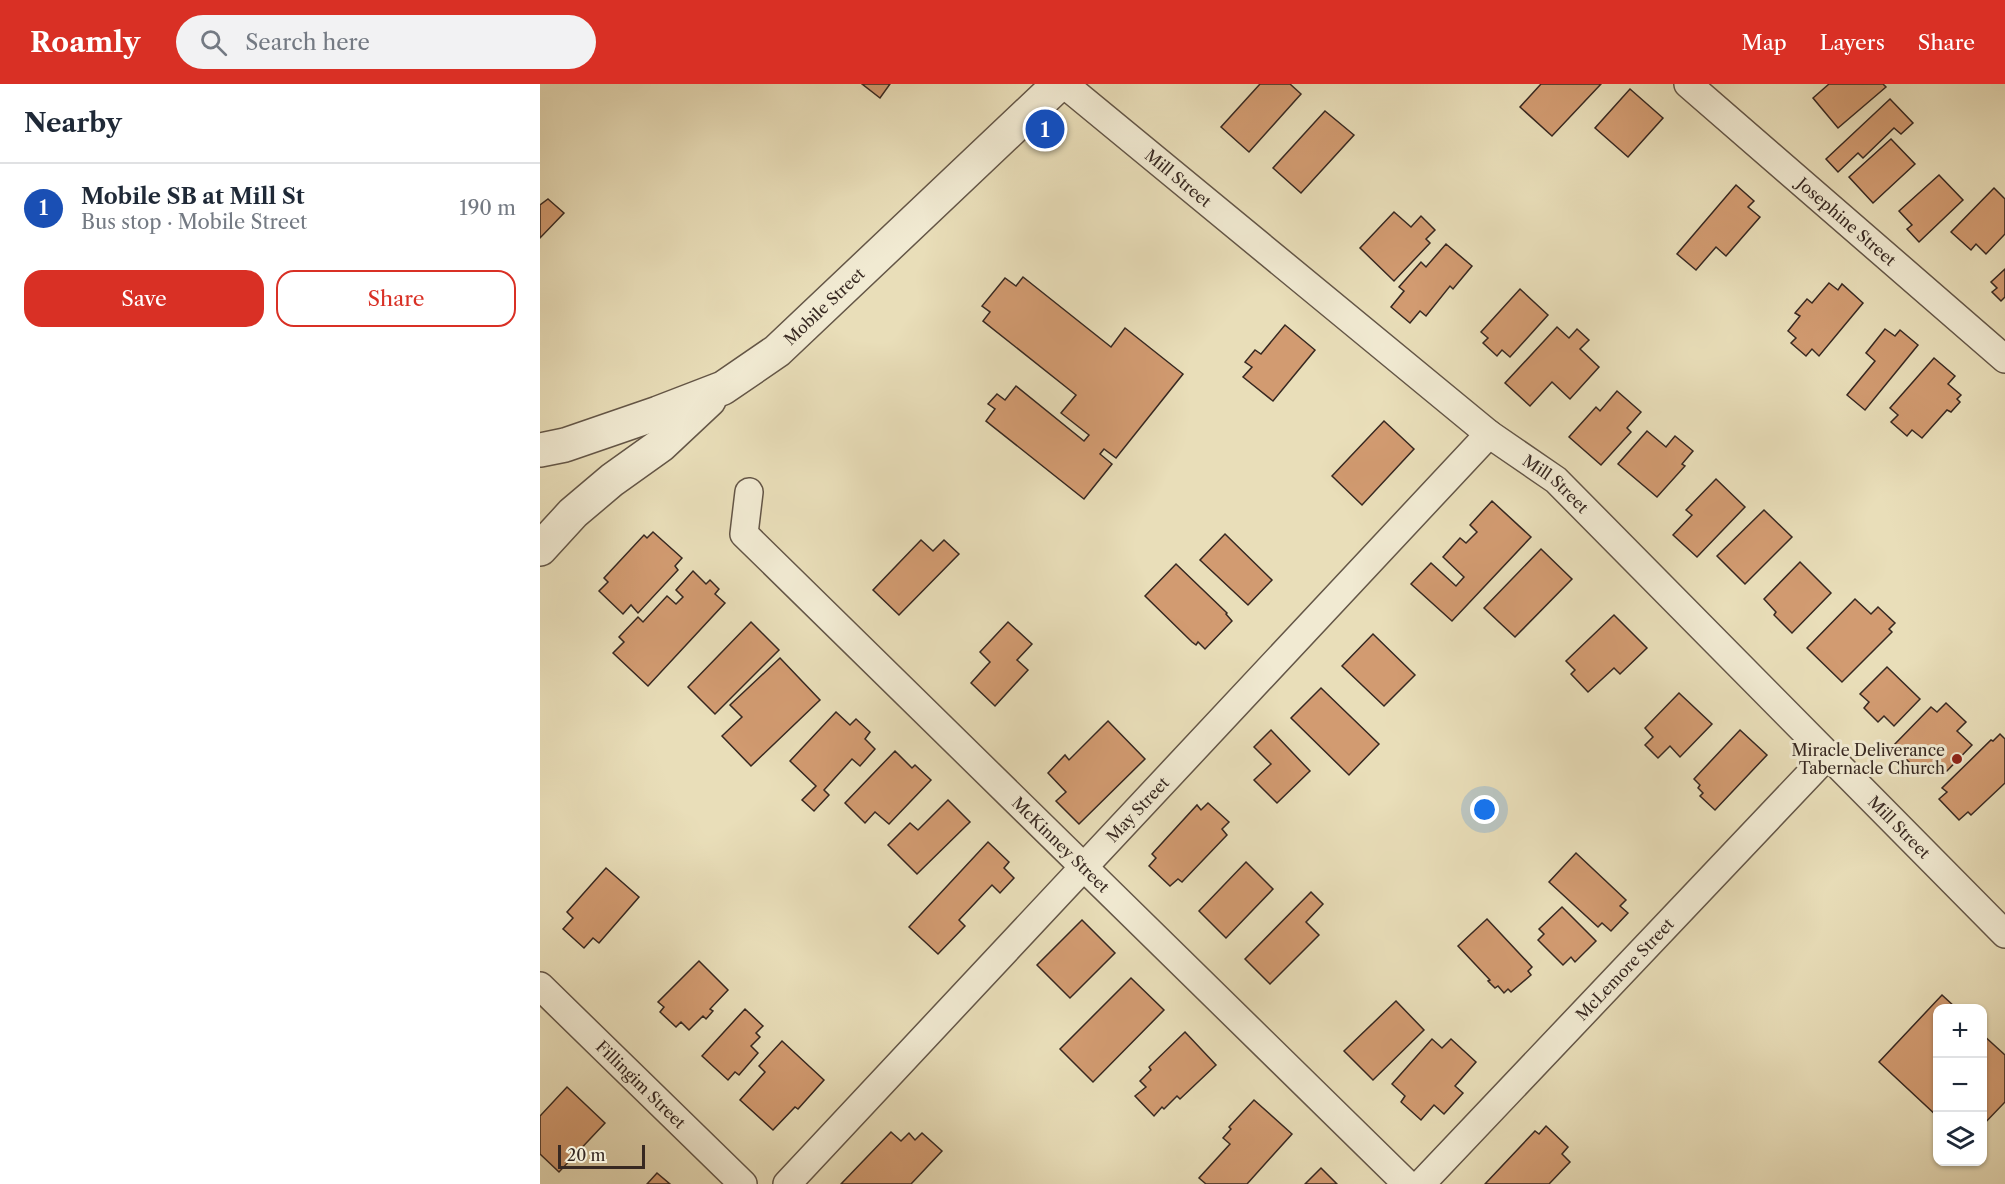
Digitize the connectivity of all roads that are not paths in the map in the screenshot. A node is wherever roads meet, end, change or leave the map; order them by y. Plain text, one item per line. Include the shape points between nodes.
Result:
1 (1059, 84) edge
2 (1064, 84) edge
3 (1688, 84) edge
4 (2005, 359) edge
5 (723, 388) junction
6 (1489, 434) junction
7 (540, 450) edge
8 (749, 492) dead end
9 (540, 549) edge
10 (1828, 755) junction
11 (1084, 867) junction
12 (2005, 934) edge
13 (540, 986) edge
14 (743, 1184) edge
15 (787, 1184) edge
16 (1407, 1184) edge
17 (1421, 1184) edge

1 - 5 street, Mobile Street via 777,351
2 - 6 street, Mill Street
3 - 4 street, Josephine Street
5 - 7 street, Mobile Street via 565,445
5 - 9 street via 661,445 573,513
6 - 10 street, Mill Street via 1556,480
6 - 11 street, May Street
8 - 11 street, McKinney Street via 744,534
10 - 12 street, Mill Street
10 - 17 street, McLemore Street
11 - 15 street, May Street
11 - 16 street, McKinney Street
13 - 14 street, Fillingim Street

